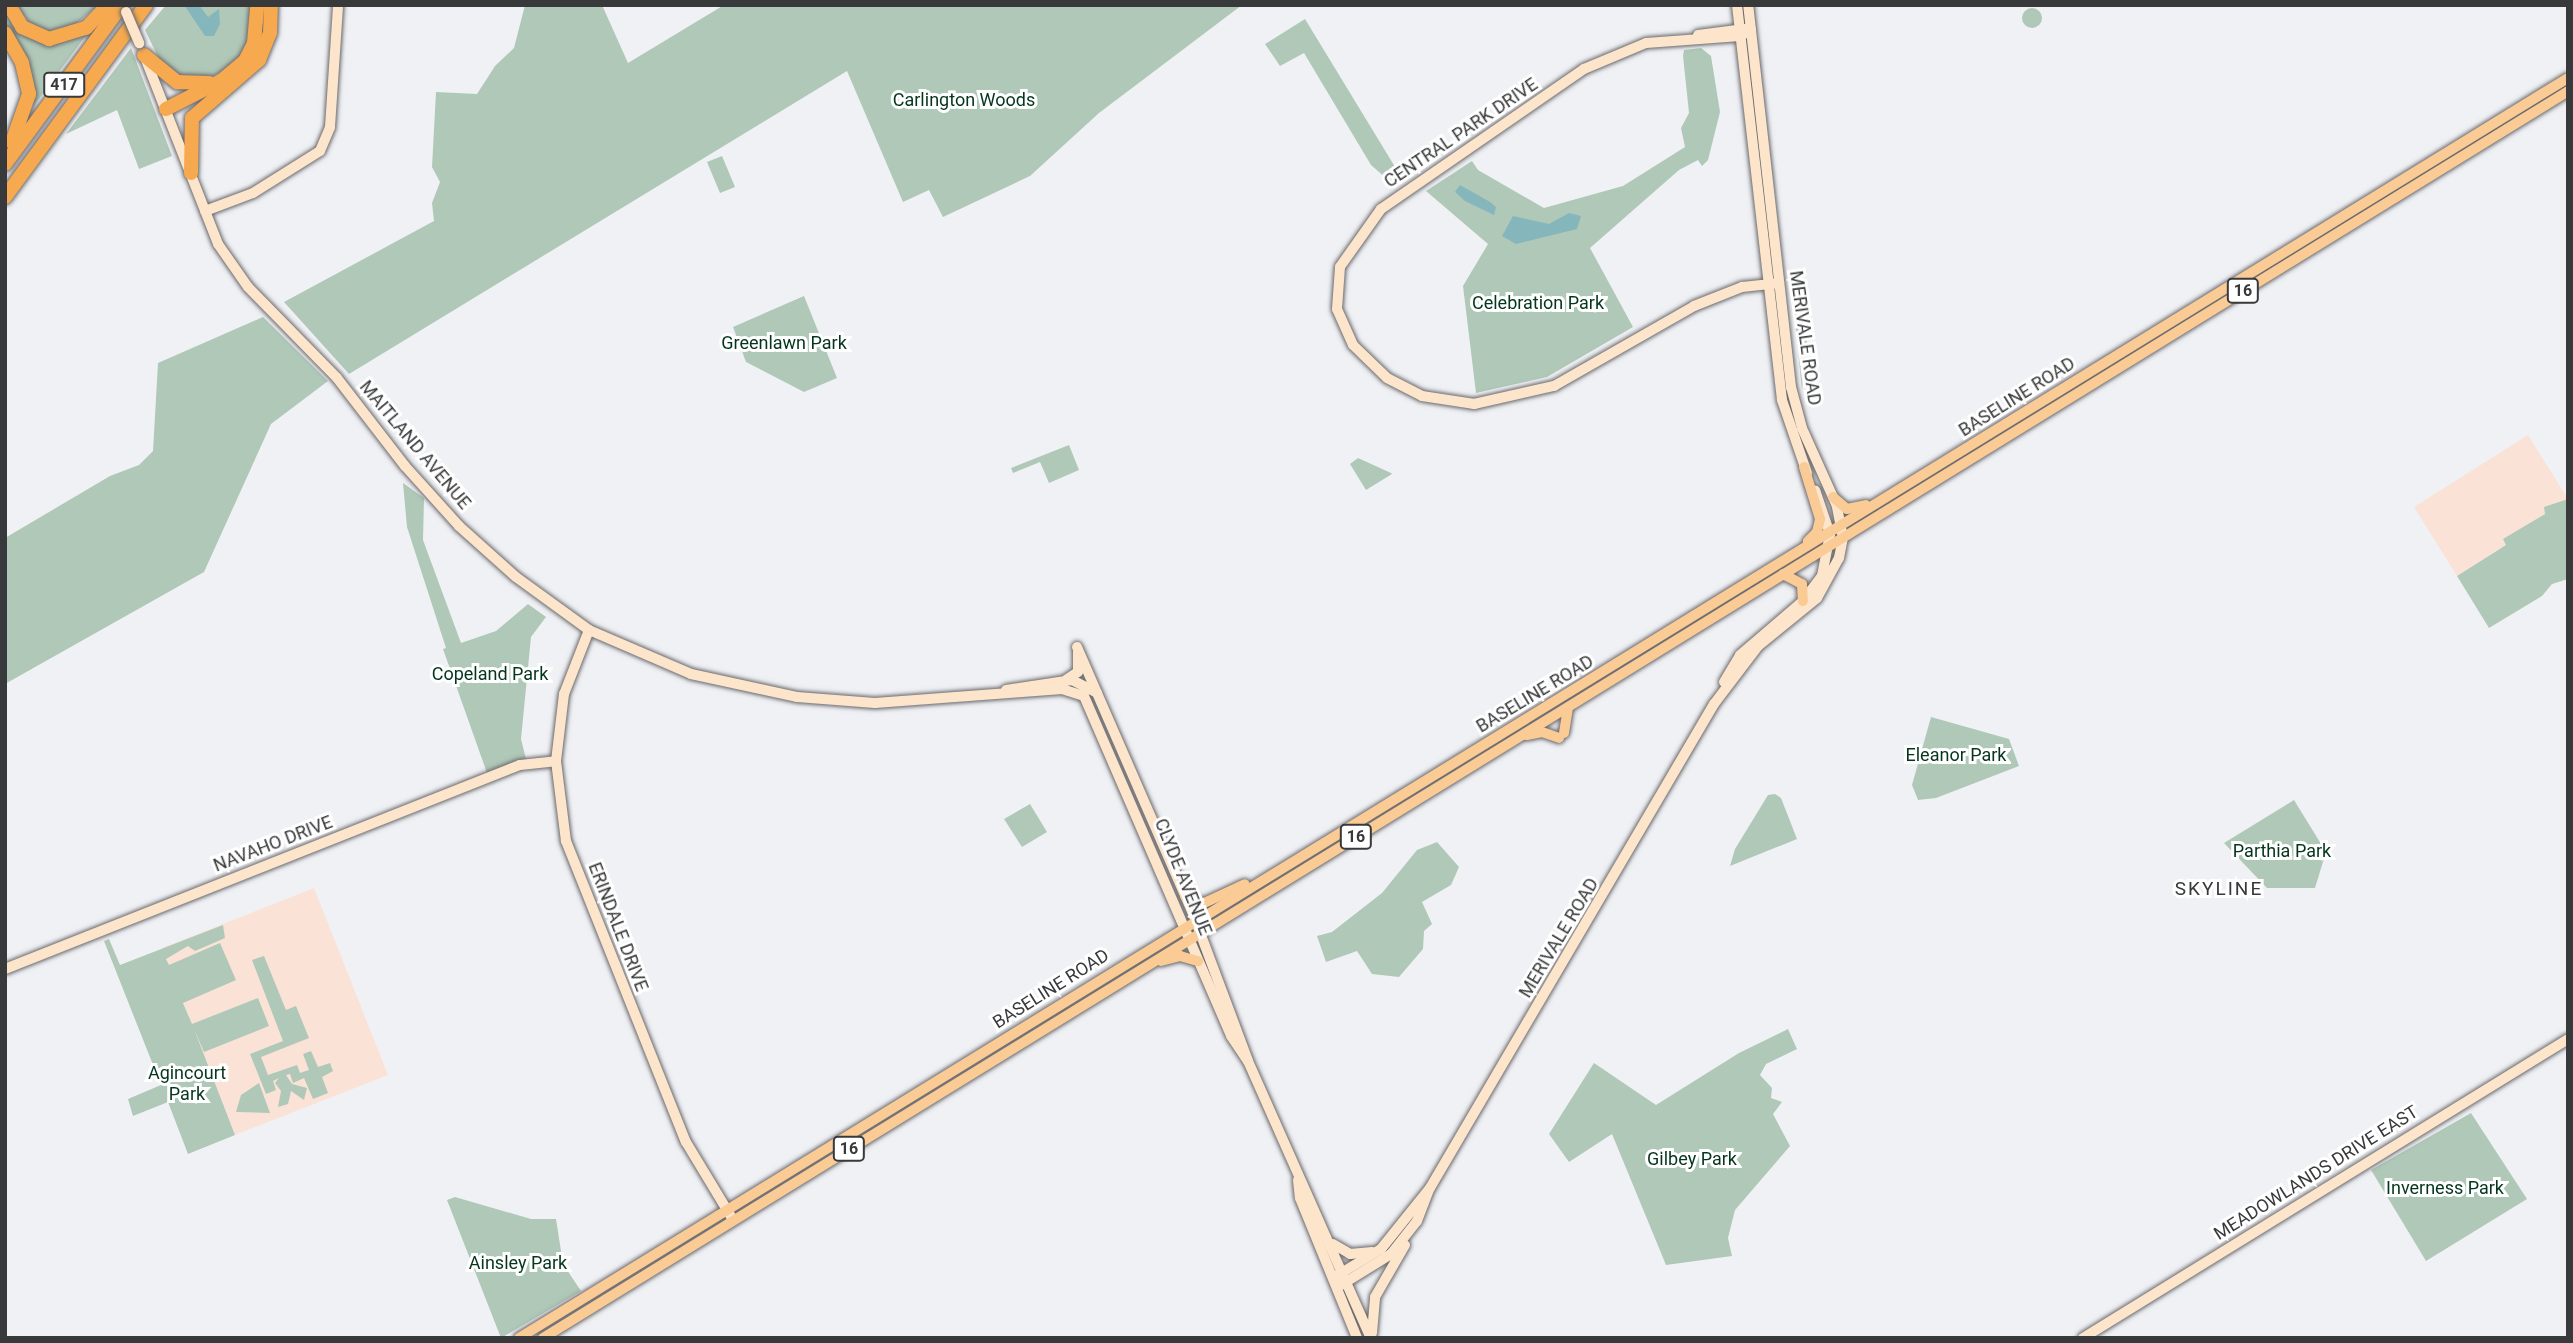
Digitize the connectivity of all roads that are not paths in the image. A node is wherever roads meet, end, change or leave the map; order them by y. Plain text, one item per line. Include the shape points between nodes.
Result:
1 (9, 5) edge
2 (107, 5) edge
3 (123, 5) edge
4 (146, 5) edge
5 (156, 5) edge
6 (257, 5) edge
7 (271, 5) edge
8 (338, 5) edge
9 (1737, 5) edge
10 (1748, 5) edge
11 (1744, 31) junction
12 (5, 33) edge
13 (124, 33) junction
14 (141, 49) junction
15 (2568, 78) edge
16 (227, 83) junction
17 (2568, 91) edge
18 (166, 109) junction
19 (5, 152) edge
20 (5, 164) edge
21 (191, 173) junction
22 (5, 197) edge
23 (205, 211) junction
24 (1772, 284) junction
25 (1954, 464) junction
26 (1804, 467) junction
27 (1898, 492) junction
28 (1833, 497) junction
29 (1843, 532) junction
30 (1830, 540) junction
31 (1785, 560) junction
32 (1783, 574) junction
33 (1803, 601) junction
34 (1687, 628) junction
35 (589, 629) junction
36 (1626, 665) junction
37 (1066, 680) junction
38 (983, 695) junction
39 (1096, 701) junction
40 (1714, 704) junction
41 (1568, 707) junction
42 (1549, 715) junction
43 (1512, 742) junction
44 (556, 761) junction
45 (1116, 762) junction
46 (1129, 763) junction
47 (1427, 779) junction
48 (1434, 789) junction
49 (1282, 868) junction
50 (1185, 896) junction
51 (1193, 930) junction
52 (1198, 961) junction
53 (1148, 965) junction
54 (5, 969) edge
55 (1017, 1038) junction
56 (2568, 1039) edge
57 (1248, 1061) junction
58 (1298, 1177) junction
59 (1430, 1188) junction
60 (730, 1215) junction
61 (1418, 1221) junction
62 (1329, 1240) junction
63 (1381, 1249) junction
64 (1340, 1280) junction
65 (519, 1338) edge
66 (543, 1338) edge
67 (1357, 1338) edge
68 (1372, 1338) edge
69 (2082, 1338) edge

1 - 2 highway via 22,27 49,39 86,28
3 - 14 main road, MAITLAND AVENUE, bridge
3 - 20 highway, 417
4 - 13 highway, 417
5 - 13 highway
6 - 16 highway via 254,43
7 - 16 highway via 268,43 252,68
8 - 23 main road via 330,127 320,151 253,194
9 - 11 main road, MERIVALE ROAD
10 - 11 main road, MERIVALE ROAD
11 - 24 main road, MERIVALE ROAD
11 - 24 main road, CENTRAL PARK DRIVE via 1638,45 1598,61 1393,200 1343,260 1337,280 1337,309 1353,345 1387,379 1422,396 1468,404 1529,394 1569,380 1712,298
12 - 19 highway via 22,63 29,94 21,125
13 - 22 highway, 417
14 - 16 highway via 177,82
14 - 18 main road, MAITLAND AVENUE
15 - 25 main road, BASELINE ROAD / 16
16 - 18 highway
16 - 21 highway via 192,118
17 - 25 main road, BASELINE ROAD / 16
18 - 21 main road, MAITLAND AVENUE
21 - 23 main road, MAITLAND AVENUE
23 - 35 main road, MAITLAND AVENUE via 218,244 248,287 337,378 453,520 487,554
24 - 26 main road, MERIVALE ROAD via 1783,408
24 - 28 main road, MERIVALE ROAD via 1794,405
25 - 27 main road, BASELINE ROAD / 16
25 - 29 main road, BASELINE ROAD / 16
26 - 30 main road, MERIVALE ROAD
26 - 31 main road via 1820,524 1813,537
27 - 28 main road via 1852,510
27 - 29 main road, BASELINE ROAD / 16
28 - 29 main road, MERIVALE ROAD
29 - 30 main road, BASELINE ROAD / 16
29 - 40 main road, MERIVALE ROAD via 1823,591 1758,646
30 - 31 main road, BASELINE ROAD / 16
30 - 32 main road, BASELINE ROAD / 16
30 - 33 main road, MERIVALE ROAD via 1822,576
31 - 34 main road, BASELINE ROAD / 16
32 - 33 main road via 1802,584
32 - 34 main road, BASELINE ROAD / 16
33 - 40 main road, MERIVALE ROAD via 1740,655
34 - 36 main road, BASELINE ROAD / 16
35 - 38 main road, MAITLAND AVENUE via 691,674 797,697 875,703
35 - 44 main road, ERINDALE DRIVE via 564,694
36 - 41 main road, BASELINE ROAD / 16
36 - 42 main road, BASELINE ROAD / 16
37 - 38 main road, MAITLAND AVENUE
37 - 39 main road via 1090,686
37 - 39 main road via 1078,672 1077,647
38 - 39 main road, MAITLAND AVENUE via 1067,689
39 - 45 main road, CLYDE AVENUE
39 - 46 main road, CLYDE AVENUE
40 - 59 main road, MERIVALE ROAD
41 - 42 main road, BASELINE ROAD / 16
41 - 43 main road via 1561,736 1542,732
42 - 43 main road, BASELINE ROAD / 16
42 - 47 main road, BASELINE ROAD / 16
43 - 48 main road, BASELINE ROAD / 16
44 - 54 main road, NAVAHO DRIVE via 520,765
44 - 60 main road, ERINDALE DRIVE via 566,841 587,899 686,1142
45 - 46 main road
45 - 51 main road, CLYDE AVENUE
46 - 50 main road, CLYDE AVENUE
47 - 48 main road
47 - 49 main road, BASELINE ROAD / 16
48 - 51 main road, BASELINE ROAD / 16
49 - 50 main road via 1205,904
49 - 51 main road, BASELINE ROAD / 16
50 - 51 main road, CLYDE AVENUE
51 - 52 main road, CLYDE AVENUE
51 - 53 main road, BASELINE ROAD / 16
51 - 55 main road, BASELINE ROAD / 16
51 - 57 main road, CLYDE AVENUE
52 - 53 main road via 1180,957
52 - 57 main road, CLYDE AVENUE via 1231,1036
53 - 55 main road, BASELINE ROAD / 16
55 - 60 main road, BASELINE ROAD / 16
56 - 69 main road, MEADOWLANDS DRIVE EAST
57 - 58 main road, CLYDE AVENUE
58 - 62 main road, CLYDE AVENUE
58 - 64 main road, CLYDE AVENUE via 1300,1198
59 - 61 main road, MERIVALE ROAD
59 - 63 main road, MERIVALE ROAD
60 - 65 main road, BASELINE ROAD / 16
60 - 66 main road, BASELINE ROAD / 16
61 - 64 main road, MERIVALE ROAD via 1385,1259
61 - 68 main road via 1375,1297
62 - 63 main road via 1353,1255
62 - 64 main road, CLYDE AVENUE
63 - 64 main road, MERIVALE ROAD
64 - 67 main road
64 - 68 main road

